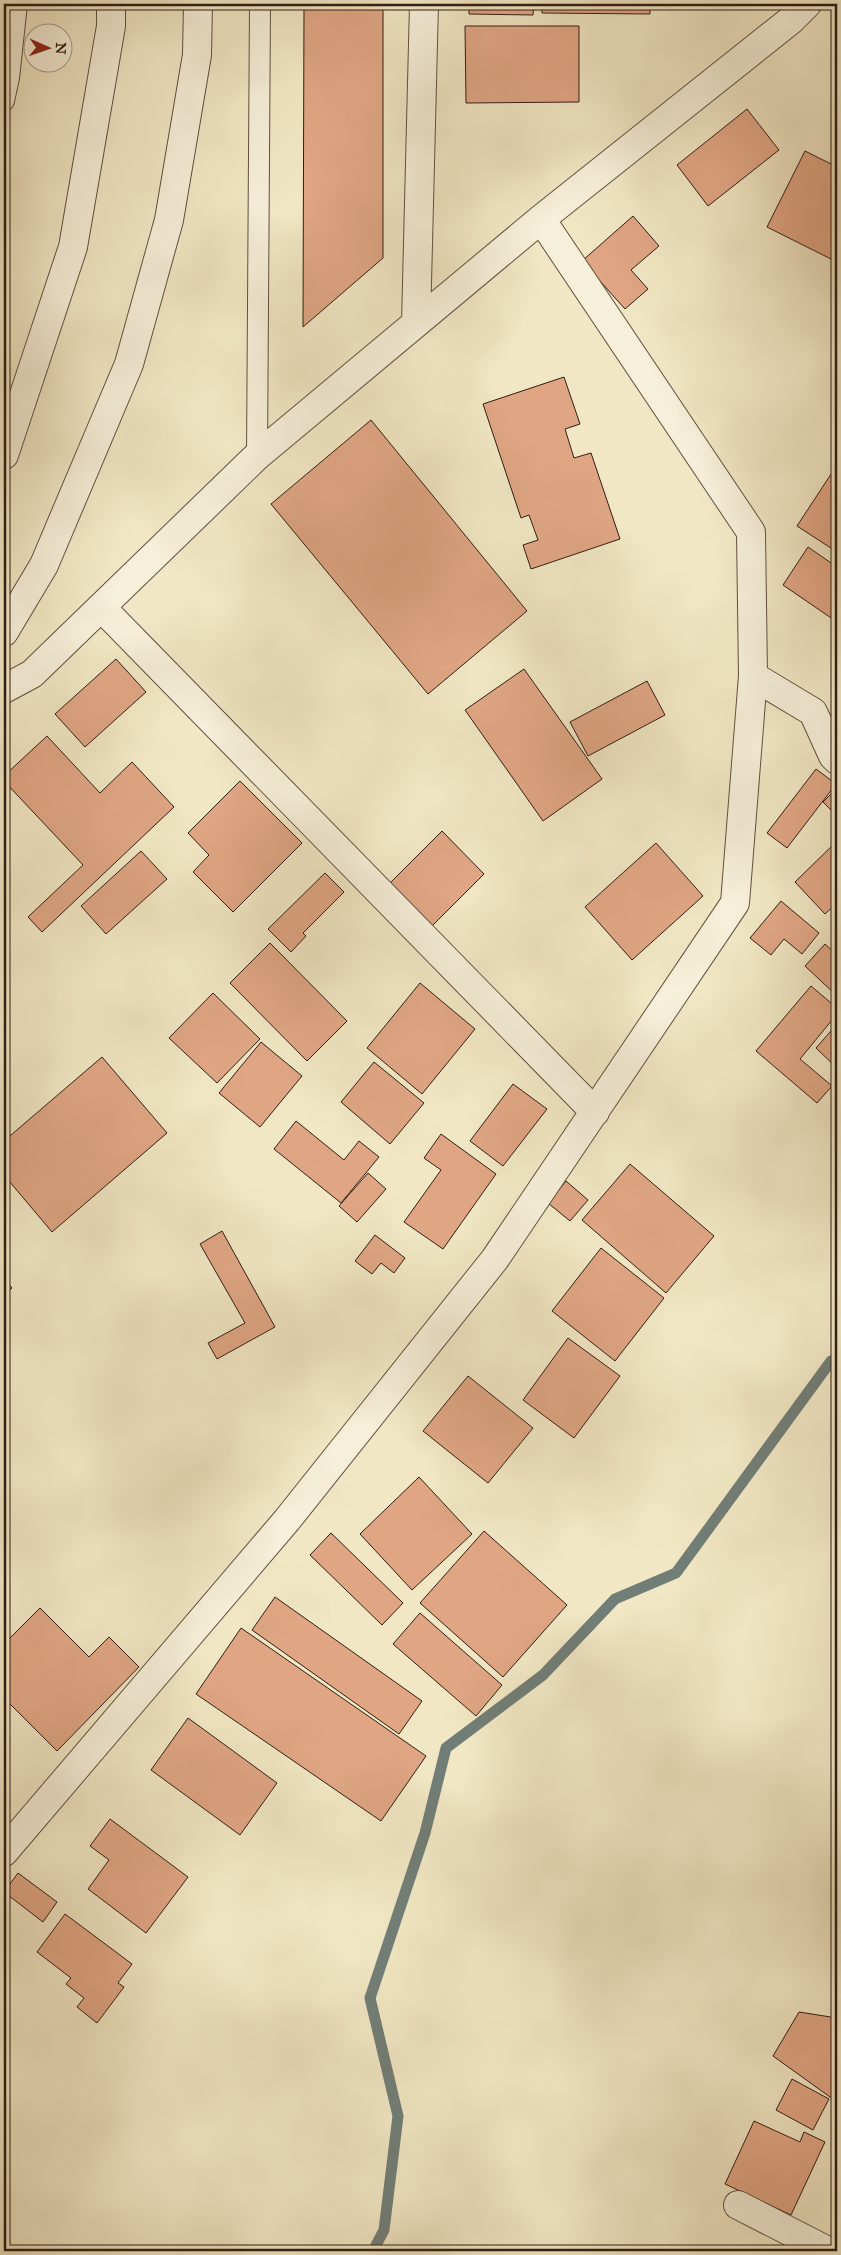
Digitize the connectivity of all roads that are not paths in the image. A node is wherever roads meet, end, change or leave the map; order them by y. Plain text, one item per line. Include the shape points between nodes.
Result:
1 (17, 4) edge
2 (111, 4) edge
3 (198, 4) edge
4 (260, 4) edge
5 (424, 4) edge
6 (807, 4) edge
7 (4, 102) edge
8 (542, 219) junction
9 (416, 323) junction
10 (4, 455) edge
11 (257, 456) junction
12 (101, 607) junction
13 (4, 632) edge
14 (753, 676) junction
15 (4, 689) edge
16 (837, 760) edge
17 (595, 1112) junction
18 (4, 1852) edge
19 (738, 2205) dead end
20 (828, 2251) edge

1 - 7 lane
2 - 10 street via 111,26 73,247
3 - 13 street via 197,55 169,220 130,364 44,565
4 - 11 lane
5 - 9 street
6 - 8 street
8 - 9 street
8 - 14 street via 751,532
9 - 11 street
11 - 12 street
12 - 15 street via 32,674
12 - 17 street
14 - 16 street via 812,712 832,756
14 - 17 street via 735,903
17 - 18 street via 495,1259 287,1520
19 - 20 street

